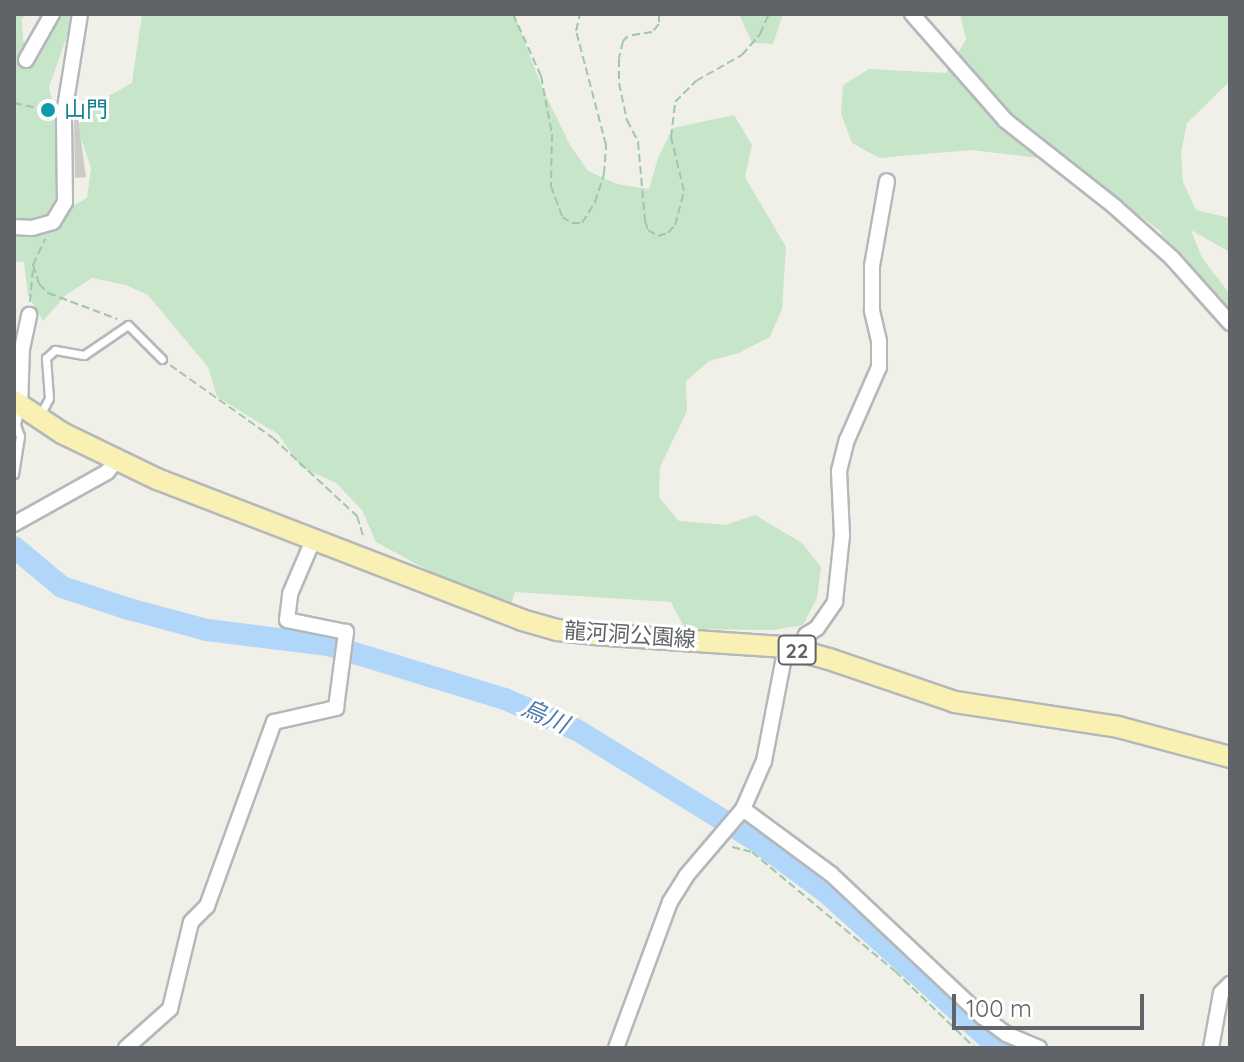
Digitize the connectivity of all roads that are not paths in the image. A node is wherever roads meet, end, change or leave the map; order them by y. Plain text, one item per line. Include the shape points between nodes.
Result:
1 (52, 14) edge
2 (80, 14) edge
3 (912, 14) edge
4 (26, 60) dead end
5 (887, 181) dead end
6 (14, 227) edge
7 (29, 315) road end
8 (1230, 323) edge
9 (162, 359) road end
10 (17, 403) edge
11 (39, 417) junction
12 (117, 460) junction
13 (14, 474) edge
14 (15, 523) edge
15 (314, 538) junction
16 (793, 649) junction
17 (1230, 757) edge
18 (741, 812) junction
19 (1230, 984) edge
20 (126, 1048) edge
21 (616, 1048) edge
22 (1039, 1048) edge
23 (1211, 1048) edge

1 - 4 street
2 - 6 street via 64,114 65,202 53,222
3 - 8 street via 1005,120 1172,258
5 - 16 street via 872,266 879,367 839,471 842,535 835,602
7 - 10 street
9 - 11 lane via 128,325 84,355 55,350 46,358 49,398
10 - 11 main road, 龍河洞公園線 / 22
10 - 13 lane via 20,436
11 - 12 main road, 龍河洞公園線 / 22
12 - 14 street via 107,472
12 - 15 main road, 龍河洞公園線 / 22
15 - 16 main road, 龍河洞公園線 / 22 via 557,630
15 - 20 street via 290,594 287,620 346,632 336,708 274,722 207,906 191,922 170,1009
16 - 17 main road, 龍河洞公園線 / 22 via 942,699 1118,727
16 - 18 street via 764,761
18 - 21 street via 670,902
18 - 22 street via 831,874 983,1017
19 - 23 street via 1221,993

